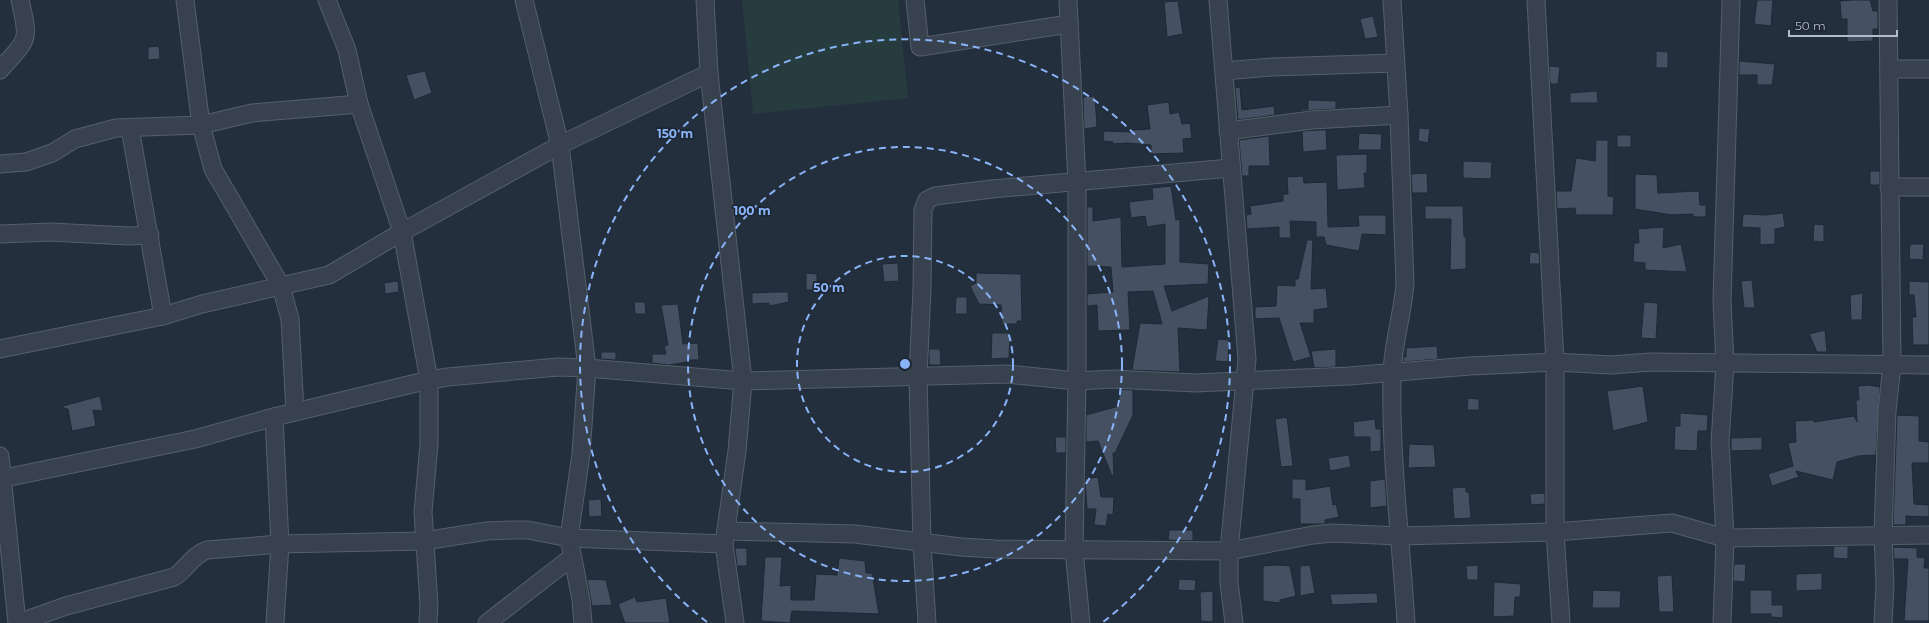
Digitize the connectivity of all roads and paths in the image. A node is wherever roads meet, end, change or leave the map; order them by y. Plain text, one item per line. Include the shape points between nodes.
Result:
1 (20, 0) edge
2 (185, 0) edge
3 (327, 0) edge
4 (524, 0) edge
5 (704, 0) edge
6 (915, 0) edge
7 (1068, 0) edge
8 (1218, 0) edge
9 (1392, 0) edge
10 (1536, 0) edge
11 (1731, 0) edge
12 (1888, 0) edge
13 (1069, 24) junction
14 (1395, 63) junction
15 (1889, 69) junction
16 (1929, 69) edge
17 (0, 70) edge
18 (1224, 71) junction
19 (709, 73) junction
20 (359, 104) junction
21 (1399, 115) junction
22 (201, 125) junction
23 (130, 128) junction
24 (1228, 131) junction
25 (560, 146) junction
26 (0, 164) edge
27 (1231, 168) junction
28 (1077, 183) junction
29 (1889, 187) junction
30 (1929, 187) edge
31 (402, 232) junction
32 (0, 234) edge
33 (150, 235) junction
34 (280, 286) junction
35 (163, 316) junction
36 (0, 349) edge
37 (1556, 362) junction
38 (1725, 364) junction
39 (1892, 365) junction
40 (1929, 365) edge
41 (587, 368) junction
42 (1392, 372) junction
43 (918, 376) junction
44 (429, 380) junction
45 (743, 381) junction
46 (1077, 381) junction
47 (1244, 381) junction
48 (295, 412) junction
49 (274, 417) junction
50 (0, 456) edge
51 (2, 479) edge
52 (1556, 532) junction
53 (1929, 535) edge
54 (1400, 536) junction
55 (1883, 536) junction
56 (725, 537) junction
57 (568, 538) junction
58 (1725, 538) junction
59 (424, 541) junction
60 (922, 543) junction
61 (280, 544) junction
62 (1074, 550) junction
63 (1229, 551) junction
64 (572, 557) junction
65 (17, 623) edge
66 (275, 623) edge
67 (428, 623) edge
68 (487, 623) edge
69 (583, 623) edge
70 (735, 623) edge
71 (927, 623) edge
72 (1081, 623) edge
73 (1234, 623) edge
74 (1406, 623) edge
75 (1561, 623) edge
76 (1722, 623) edge
77 (1883, 623) edge

1 - 17 street via 27,29 26,36
2 - 22 street
3 - 20 street via 347,50
4 - 25 street
5 - 19 street
6 - 13 street via 920,46
7 - 13 street
8 - 18 street
9 - 14 street
10 - 37 street
11 - 38 street via 1722,301
12 - 15 street
13 - 28 street
14 - 18 street
14 - 21 street
15 - 16 street
15 - 29 street
18 - 24 street
19 - 25 street
19 - 45 street
20 - 22 street via 252,113
20 - 31 street
21 - 24 street via 1312,120
21 - 42 street via 1405,283
22 - 23 street
22 - 34 street via 213,170
23 - 26 street via 116,128 74,139 52,153 26,162
23 - 33 street
24 - 27 street
25 - 31 street
25 - 41 street
27 - 28 street
27 - 47 street via 1247,359
28 - 43 street via 992,189 935,196 927,200 923,210
28 - 46 street
29 - 30 street
29 - 39 street
31 - 34 street via 329,275
31 - 44 street
32 - 33 street via 51,232
33 - 35 street
34 - 35 street
34 - 48 street via 290,319
35 - 36 street
37 - 38 street via 1611,365 1651,362
37 - 42 street
37 - 52 street
38 - 39 street
38 - 58 street via 1720,442
39 - 40 street
39 - 55 street via 1887,411
41 - 44 street via 558,367 448,376
41 - 45 street
41 - 57 street via 581,454
42 - 47 street
42 - 54 street
43 - 45 street
43 - 46 street via 1007,374
43 - 60 street
44 - 48 street
44 - 59 street
45 - 56 street via 737,451
46 - 47 street
46 - 62 street
47 - 63 street
48 - 49 street
49 - 51 street via 188,440
49 - 61 street
50 - 51 street
51 - 65 street
52 - 54 street
52 - 58 street via 1672,523
52 - 75 street
53 - 55 street
54 - 63 street via 1333,533
54 - 74 street
55 - 58 street
55 - 77 street
56 - 57 street
56 - 60 street via 855,534
56 - 70 street
57 - 59 street via 528,530 512,530 486,531
57 - 64 street
58 - 76 street
59 - 61 street
59 - 67 street
60 - 62 street via 995,549
60 - 71 street
61 - 65 street via 207,550 198,553 181,573 174,577 66,606
61 - 66 street
62 - 63 street
62 - 72 street
63 - 73 street
64 - 68 street
64 - 69 street

